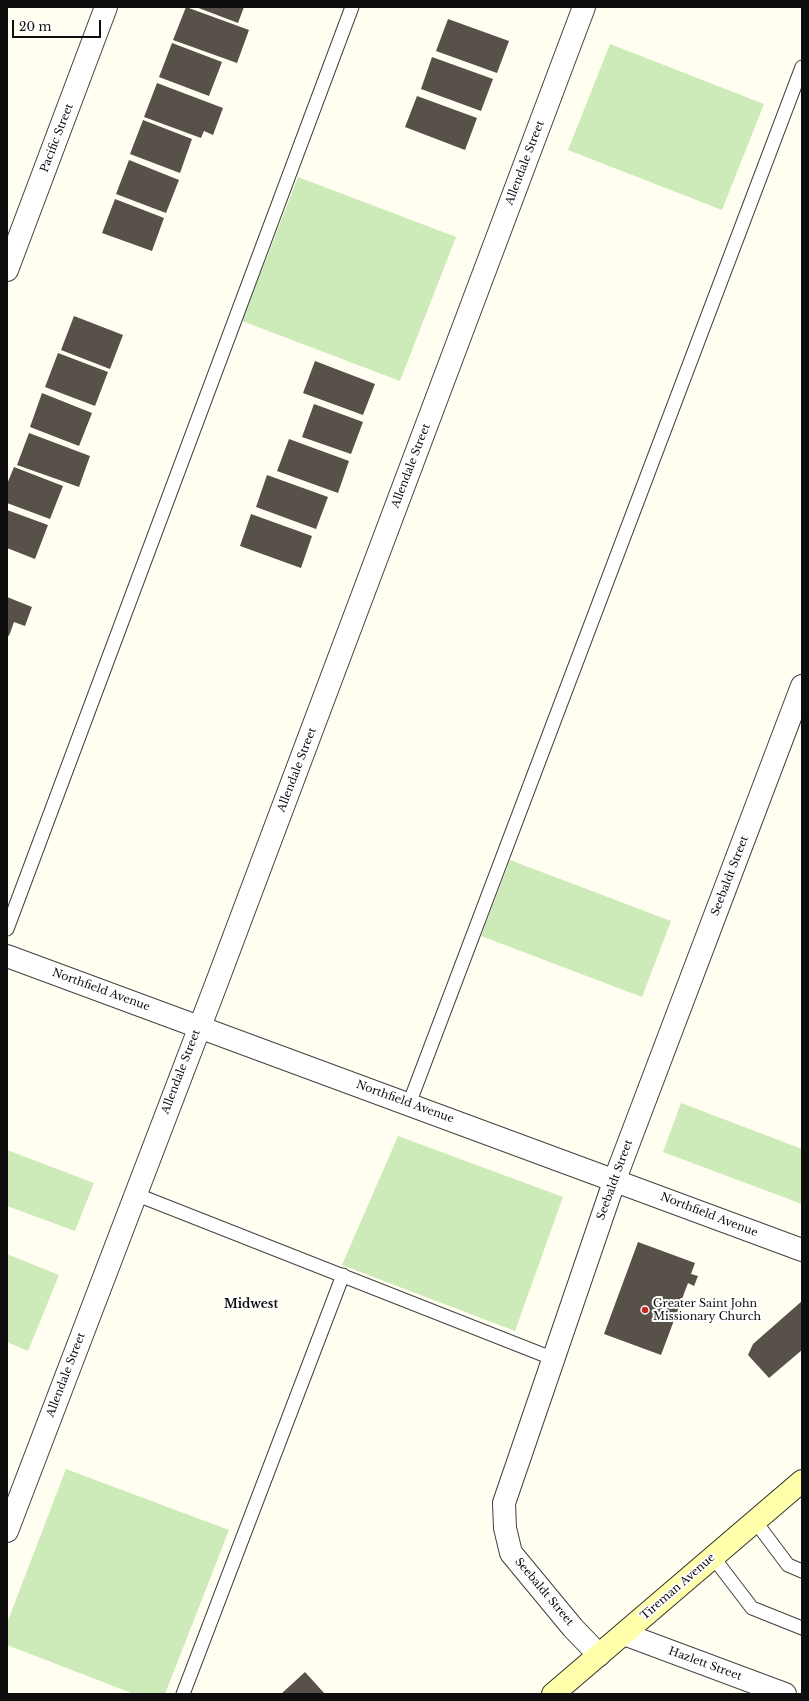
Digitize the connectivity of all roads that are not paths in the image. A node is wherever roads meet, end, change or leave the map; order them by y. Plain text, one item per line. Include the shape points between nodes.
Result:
1 (106, 7) edge
2 (352, 7) edge
3 (584, 7) edge
4 (802, 67) edge
5 (7, 270) edge
6 (802, 686) edge
7 (7, 929) edge
8 (7, 956) edge
9 (198, 1026) junction
10 (409, 1104) junction
11 (615, 1180) junction
12 (135, 1194) junction
13 (802, 1250) edge
14 (343, 1275) junction
15 (554, 1359) junction
16 (799, 1486) edge
17 (755, 1521) junction
18 (7, 1531) edge
19 (713, 1557) junction
20 (802, 1571) edge
21 (802, 1628) edge
22 (624, 1634) junction
23 (599, 1655) junction
24 (775, 1692) edge
25 (183, 1694) edge
26 (553, 1694) edge

1 - 5 street, Pacific Street
2 - 7 lane
3 - 9 street, Allendale Street via 217,982
4 - 10 lane
6 - 11 street, Seebaldt Street
8 - 9 street, Northfield Avenue
9 - 10 street, Northfield Avenue
9 - 12 street, Allendale Street
10 - 11 street, Northfield Avenue
11 - 13 street, Northfield Avenue
11 - 15 street, Seebaldt Street
12 - 14 lane
12 - 18 street, Allendale Street
14 - 15 lane
14 - 25 lane
15 - 23 street, Seebaldt Street via 504,1503 505,1528 511,1553 573,1628
16 - 17 street, Tireman Avenue
17 - 19 street, Tireman Avenue
17 - 20 lane via 788,1566
19 - 21 lane via 752,1608
19 - 22 street, Tireman Avenue
22 - 23 street, Tireman Avenue
22 - 24 street, Hazlett Street
23 - 26 street, Tireman Avenue

